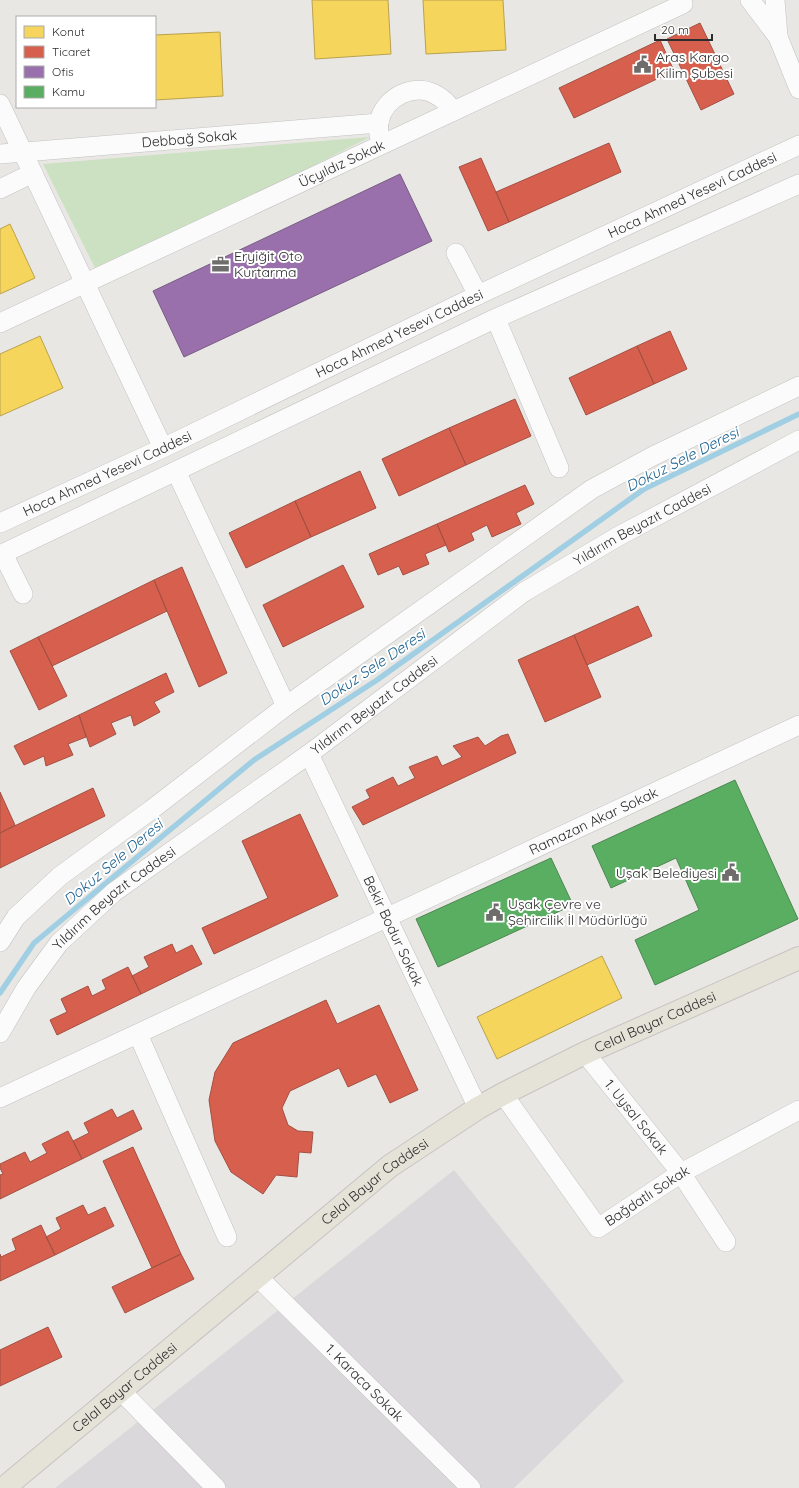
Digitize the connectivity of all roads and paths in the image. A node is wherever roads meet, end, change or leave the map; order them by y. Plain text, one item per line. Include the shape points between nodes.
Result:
1 (750, 0) edge
2 (775, 0) edge
3 (684, 4) dead end
4 (778, 37) junction
5 (799, 89) edge
6 (0, 104) edge
7 (453, 111) junction
8 (379, 123) junction
9 (381, 145) junction
10 (799, 145) edge
11 (23, 152) junction
12 (0, 154) edge
13 (33, 174) junction
14 (799, 184) edge
15 (0, 189) edge
16 (456, 253) dead end
17 (85, 283) junction
18 (478, 295) junction
19 (496, 318) junction
20 (0, 323) edge
21 (799, 386) edge
22 (799, 440) edge
23 (163, 448) junction
24 (559, 468) dead end
25 (176, 472) junction
26 (0, 523) edge
27 (1, 555) edge
28 (23, 594) dead end
29 (286, 706) junction
30 (799, 725) edge
31 (309, 754) junction
32 (387, 918) junction
33 (0, 942) edge
34 (799, 958) edge
35 (0, 1032) edge
36 (138, 1034) junction
37 (585, 1053) junction
38 (502, 1094) junction
39 (0, 1098) edge
40 (478, 1108) junction
41 (799, 1110) edge
42 (680, 1173) junction
43 (227, 1237) dead end
44 (726, 1242) dead end
45 (258, 1277) junction
46 (121, 1391) junction
47 (15, 1485) edge
48 (216, 1488) edge
49 (471, 1488) edge

1 - 4 street
2 - 4 street
3 - 7 street, Üçyıldız Sokak
4 - 5 street
6 - 11 street
7 - 8 street via 437,95 413,90 391,101 383,111
7 - 9 street, Üçyıldız Sokak
8 - 9 street
8 - 11 street, Debbağ Sokak
9 - 17 street, Üçyıldız Sokak
10 - 18 street, Hoca Ahmed Yesevi Caddesi
11 - 12 street, Debbağ Sokak
11 - 13 street
13 - 15 street
13 - 17 street
14 - 19 street, Hoca Ahmed Yesevi Caddesi
16 - 18 street
17 - 20 street, Üçyıldız Sokak
17 - 23 street
18 - 23 street, Hoca Ahmed Yesevi Caddesi
19 - 24 street
19 - 25 street, Hoca Ahmed Yesevi Caddesi
21 - 29 street via 653,456 592,489
22 - 31 street, Yıldırım Beyazıt Caddesi via 617,537 524,592
23 - 26 street, Hoca Ahmed Yesevi Caddesi
25 - 27 street, Hoca Ahmed Yesevi Caddesi
25 - 29 street
27 - 28 street
29 - 33 street via 60,876 16,918
30 - 32 street, Ramazan Akar Sokak
31 - 32 street, Bekir Bodur Sokak
31 - 35 street, Yıldırım Beyazıt Caddesi via 109,898 59,943 26,988
32 - 36 street, Ramazan Akar Sokak
32 - 40 street, Bekir Bodur Sokak
34 - 37 main road, Celal Bayar Caddesi
36 - 39 street, Ramazan Akar Sokak
36 - 43 street
37 - 38 main road, Celal Bayar Caddesi
37 - 42 street, 1. Uysal Sokak
38 - 40 main road, Celal Bayar Caddesi
38 - 42 street, Bağdatlı Sokak via 598,1228
40 - 45 main road, Celal Bayar Caddesi via 390,1166
41 - 42 street, Bağdatlı Sokak
42 - 44 street, 1. Uysal Sokak
45 - 46 main road, Celal Bayar Caddesi
45 - 49 street, 1. Karaca Sokak
46 - 47 main road, Celal Bayar Caddesi
46 - 48 street

